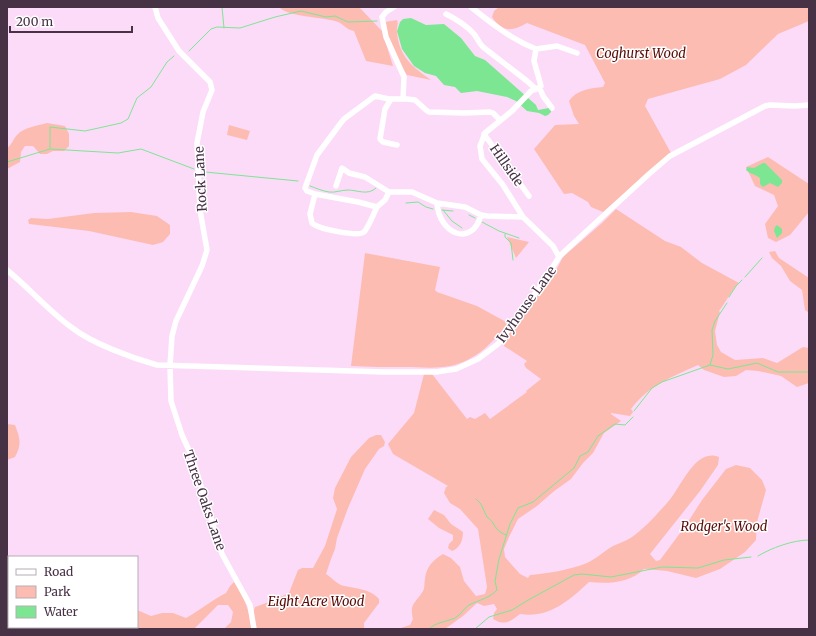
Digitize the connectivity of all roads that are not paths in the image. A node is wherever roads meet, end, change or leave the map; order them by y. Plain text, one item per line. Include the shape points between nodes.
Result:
1 (155, 7) edge
2 (394, 7) edge
3 (471, 7) edge
4 (446, 14) dead end
5 (536, 49) junction
6 (577, 53) dead end
7 (538, 90) junction
8 (391, 99) junction
9 (403, 99) junction
10 (809, 105) edge
11 (552, 108) dead end
12 (500, 120) junction
13 (484, 134) junction
14 (397, 145) dead end
15 (336, 186) dead end
16 (389, 192) junction
17 (315, 194) junction
18 (529, 196) dead end
19 (438, 203) junction
20 (377, 207) junction
21 (481, 214) junction
22 (523, 217) junction
23 (554, 246) junction
24 (565, 251) junction
25 (559, 257) junction
26 (7, 270) edge
27 (170, 366) junction
28 (254, 629) edge

1 - 27 street, Rock Lane via 158,18 179,52 210,82 212,90 203,112 197,143 200,210 207,250 176,321
2 - 9 street via 382,17 386,37 404,77
3 - 5 street via 521,43
4 - 7 street via 473,33 483,47
5 - 6 street via 557,46
5 - 7 street via 534,61 541,84
7 - 11 street
7 - 12 street via 532,90
8 - 9 street
8 - 14 street via 385,109 380,138 383,142
8 - 17 street via 375,96 344,119 317,155 305,188
9 - 12 street via 415,100 430,112 490,112
10 - 24 street, Ivyhouse Lane via 766,106 675,153
12 - 13 street
13 - 18 street, Hillside
13 - 22 street via 480,146 482,159 503,185
15 - 16 street via 342,168 349,173 365,177
16 - 19 street via 412,192
16 - 20 street
17 - 20 street
17 - 20 street via 310,214 312,223 336,231 359,234 364,232
19 - 21 street via 465,207
19 - 21 street via 438,212 443,223 457,232 471,232
21 - 22 street
22 - 23 street
23 - 24 street
23 - 25 street
24 - 25 street, Ivyhouse Lane
25 - 27 street, Ivyhouse Lane via 498,344 483,356 456,369 436,372 384,372
26 - 27 street, Ivyhouse Lane via 50,310 92,340 140,360
27 - 28 street, Three Oaks Lane via 171,401 175,415 192,457 222,554 250,605

